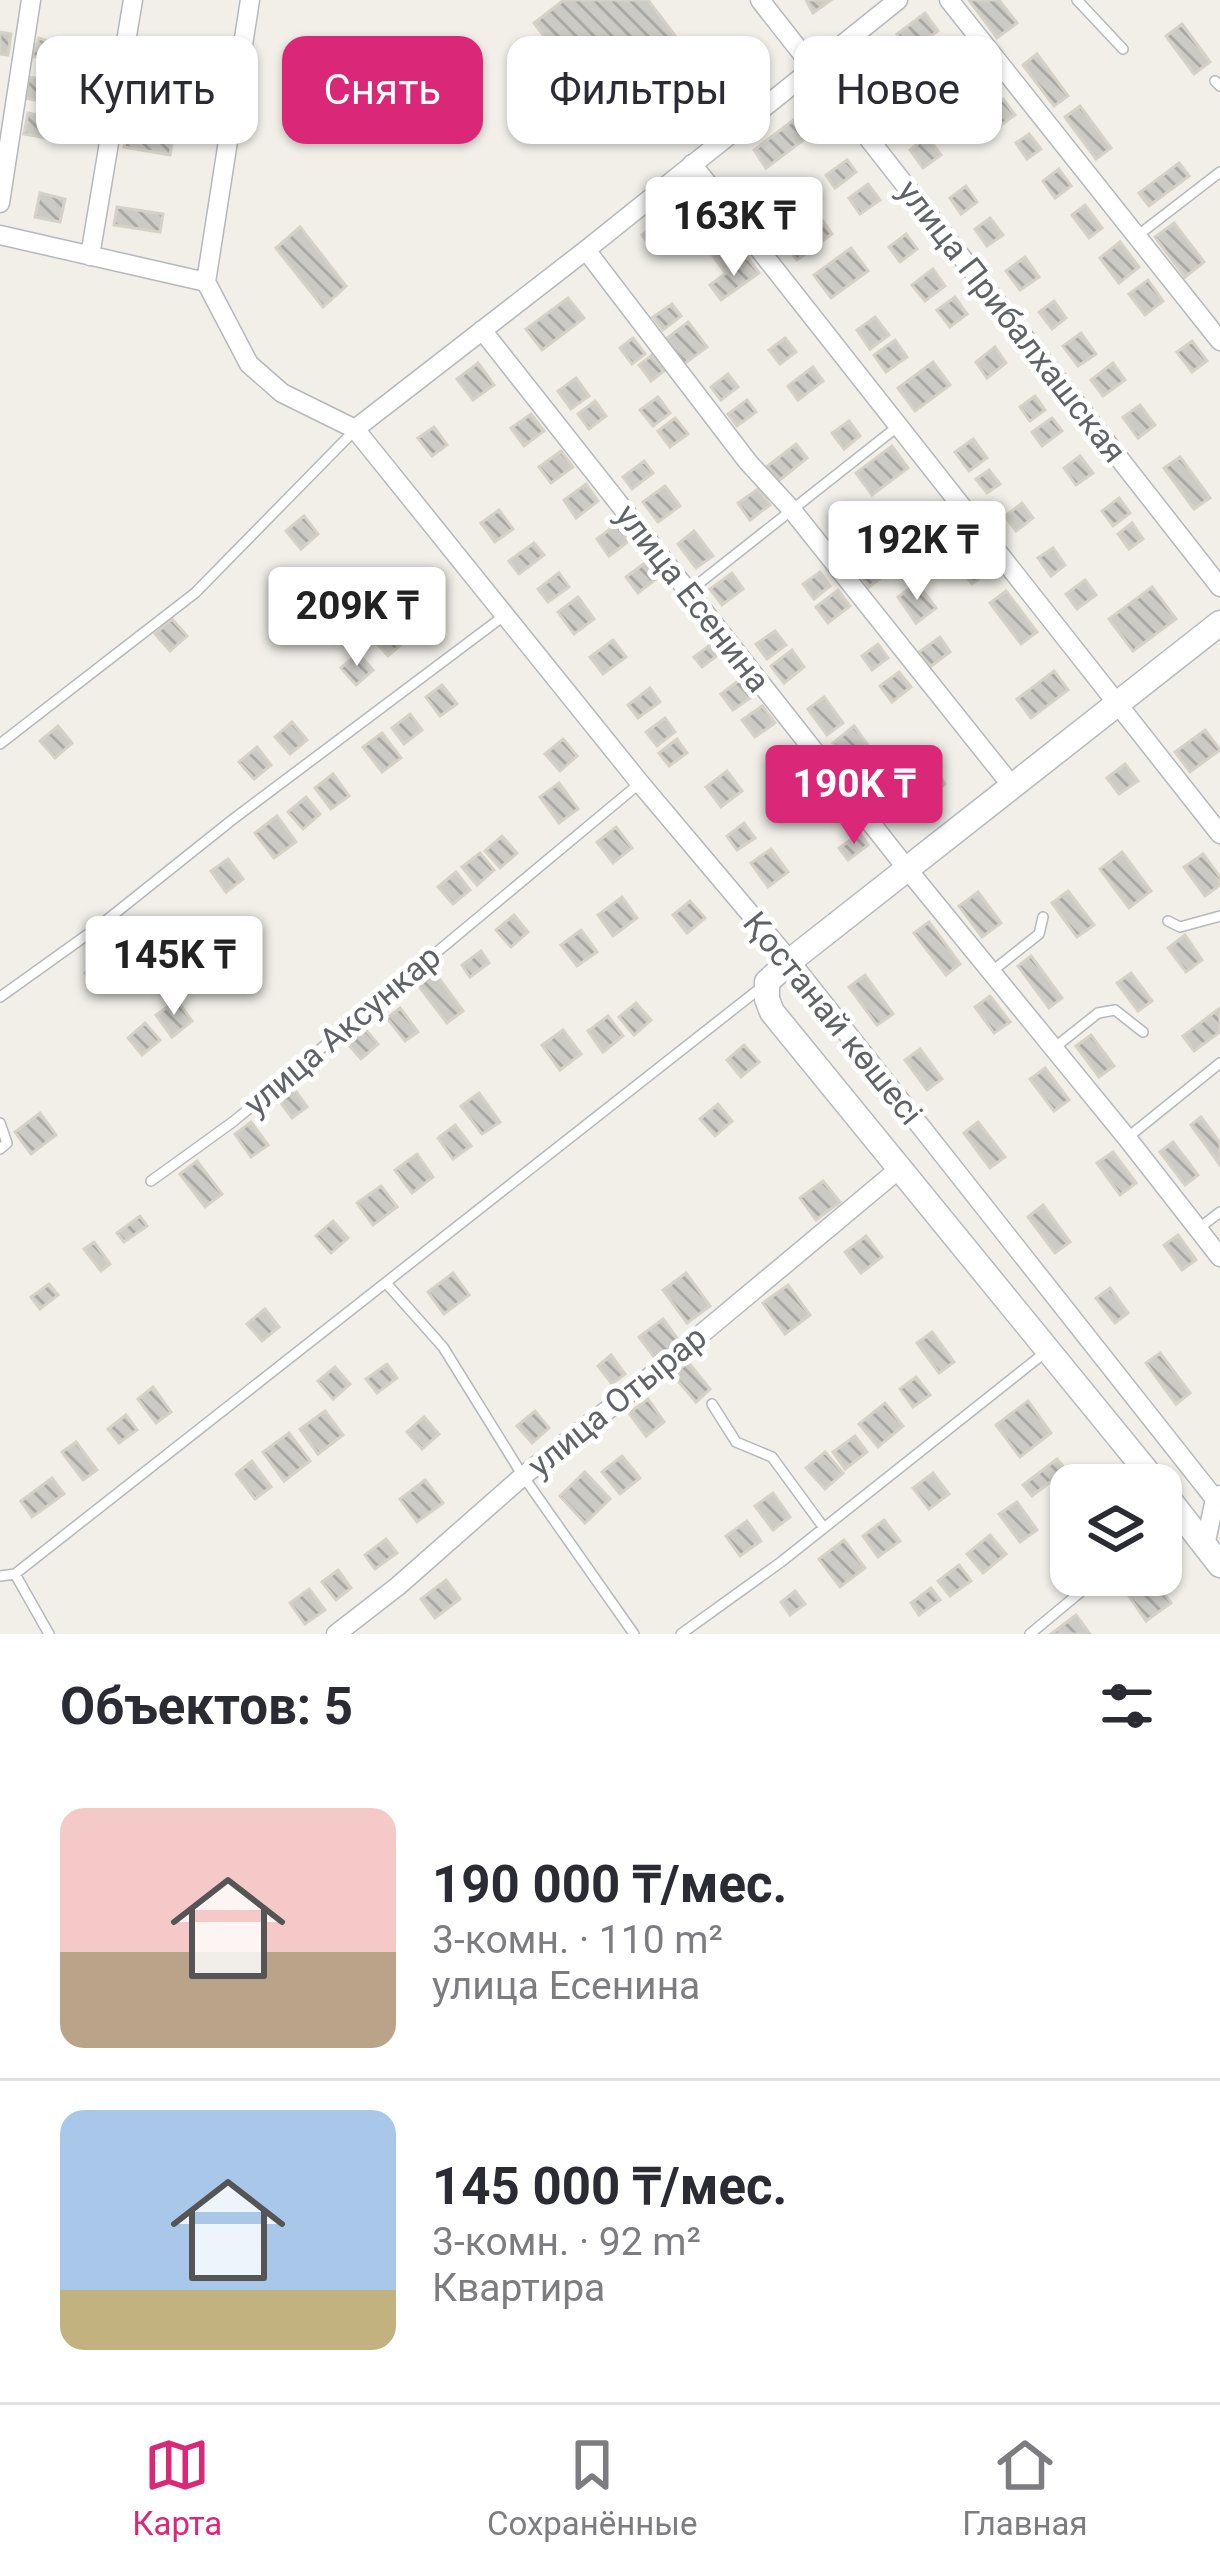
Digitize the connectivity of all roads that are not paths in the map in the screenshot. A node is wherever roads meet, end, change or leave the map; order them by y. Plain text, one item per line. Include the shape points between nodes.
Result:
1 (31, 0) edge
2 (133, 0) edge
3 (250, 0) edge
4 (760, 0) edge
5 (898, 0) edge
6 (949, 0) edge
7 (1077, 0) edge
8 (852, 36) edge
9 (794, 43) edge
10 (1123, 49) dead end
11 (794, 82) edge
12 (873, 144) edge
13 (692, 164) junction
14 (1220, 172) edge
15 (0, 203) edge
16 (0, 236) edge
17 (1137, 236) junction
18 (586, 250) junction
19 (90, 256) junction
20 (206, 282) junction
21 (482, 330) junction
22 (1220, 341) edge
23 (897, 427) junction
24 (355, 429) junction
25 (792, 510) junction
26 (1220, 586) edge
27 (688, 592) junction
28 (505, 615) junction
29 (1220, 623) edge
30 (1120, 704) junction
31 (0, 744) edge
32 (640, 783) junction
33 (1012, 786) junction
34 (1220, 834) edge
35 (908, 870) junction
36 (1220, 916) edge
37 (1043, 917) dead end
38 (1168, 921) dead end
39 (790, 961) junction
40 (992, 972) junction
41 (767, 982) junction
42 (0, 998) edge
43 (1143, 1032) dead end
44 (1054, 1048) junction
45 (1220, 1063) edge
46 (0, 1123) edge
47 (1127, 1138) junction
48 (0, 1149) edge
49 (899, 1169) junction
50 (151, 1181) dead end
51 (1220, 1212) edge
52 (1198, 1229) junction
53 (1220, 1257) edge
54 (386, 1283) junction
55 (1047, 1352) junction
56 (712, 1405) dead end
57 (1140, 1464) edge
58 (523, 1477) junction
59 (1218, 1497) edge
60 (824, 1528) junction
61 (1182, 1529) edge
62 (1212, 1555) edge
63 (14, 1574) junction
64 (0, 1576) edge
65 (1076, 1596) edge
66 (49, 1634) edge
67 (336, 1634) edge
68 (634, 1634) edge
69 (681, 1634) edge
70 (1030, 1634) edge

1 - 15 street
2 - 19 street
3 - 20 street
4 - 9 street, улица Прибалхашская
5 - 8 street
6 - 17 street
7 - 10 lane
11 - 13 street
12 - 26 street, улица Прибалхашская
13 - 18 street
13 - 23 street
14 - 17 lane
16 - 19 street
17 - 22 street
18 - 21 street
18 - 25 street
19 - 20 street
20 - 24 street via 249,364 282,393
21 - 24 street
21 - 27 street, улица Есенина
23 - 25 lane
23 - 30 street
24 - 28 street, Қостанай көшесі
24 - 31 lane via 194,593
25 - 27 lane
25 - 33 street
27 - 35 street, улица Есенина
28 - 32 street, Қостанай көшесі
28 - 42 lane
29 - 30 street
30 - 33 street
30 - 34 street
32 - 39 street, Қостанай көшесі
32 - 50 lane, улица Аксункар
33 - 35 street
35 - 39 street
35 - 40 street, улица Есенина
36 - 38 lane via 1180,927
37 - 40 lane via 1039,934
39 - 41 street
39 - 59 street, Қостанай көшесі
40 - 44 street, улица Есенина
41 - 49 street via 772,1012
41 - 54 lane
43 - 44 lane via 1115,1010 1098,1012
44 - 47 street, улица Есенина
45 - 47 lane
46 - 48 lane via 7,1143
47 - 52 street, улица Есенина
49 - 55 street
49 - 58 street, улица Отырар
51 - 52 lane
52 - 53 street, улица Есенина
54 - 58 lane via 442,1347
54 - 63 lane
55 - 57 street
55 - 60 lane
56 - 60 lane via 736,1442 772,1457
58 - 67 street, улица Отырар
58 - 68 lane
59 - 62 street
60 - 69 lane
61 - 62 street
63 - 64 lane
63 - 66 lane
65 - 70 lane

